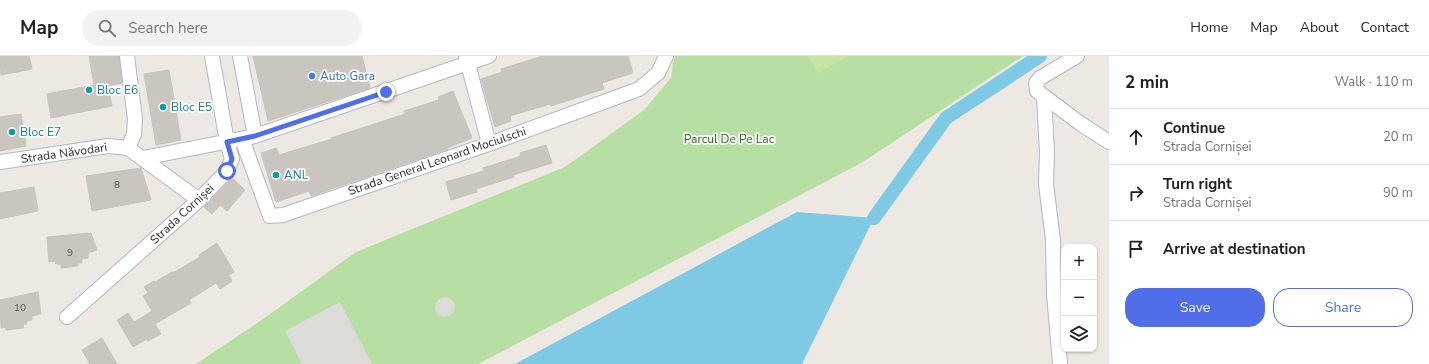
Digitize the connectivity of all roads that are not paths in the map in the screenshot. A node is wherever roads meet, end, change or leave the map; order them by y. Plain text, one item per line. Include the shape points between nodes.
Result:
1 (127, 56) edge
2 (212, 56) edge
3 (240, 56) edge
4 (489, 56) edge
5 (666, 56) edge
6 (1077, 56) edge
7 (467, 60) edge
8 (1044, 97) junction
9 (249, 137) junction
10 (227, 142) junction
11 (1109, 142) edge
12 (489, 144) junction
13 (128, 148) junction
14 (143, 158) junction
15 (0, 162) edge
16 (199, 200) junction
17 (67, 317) dead end
18 (1060, 364) edge

1 - 13 street via 135,119 134,134
2 - 10 street, Strada Cornișei
3 - 9 street
4 - 7 street
5 - 12 street, Strada General Leonard Mociulschi via 658,73 639,89
6 - 8 street via 1040,78 1036,83 1037,91
7 - 9 street
7 - 12 street
8 - 11 street
8 - 18 street via 1046,184 1053,240 1054,294
9 - 10 street
9 - 12 street, Strada General Leonard Mociulschi via 270,216
10 - 14 street
10 - 16 street, Strada Cornișei via 232,159 227,171
13 - 14 street, Strada Năvodari
13 - 15 street, Strada Năvodari via 108,146
14 - 16 street, Strada Năvodari
16 - 17 street, Strada Cornișei

